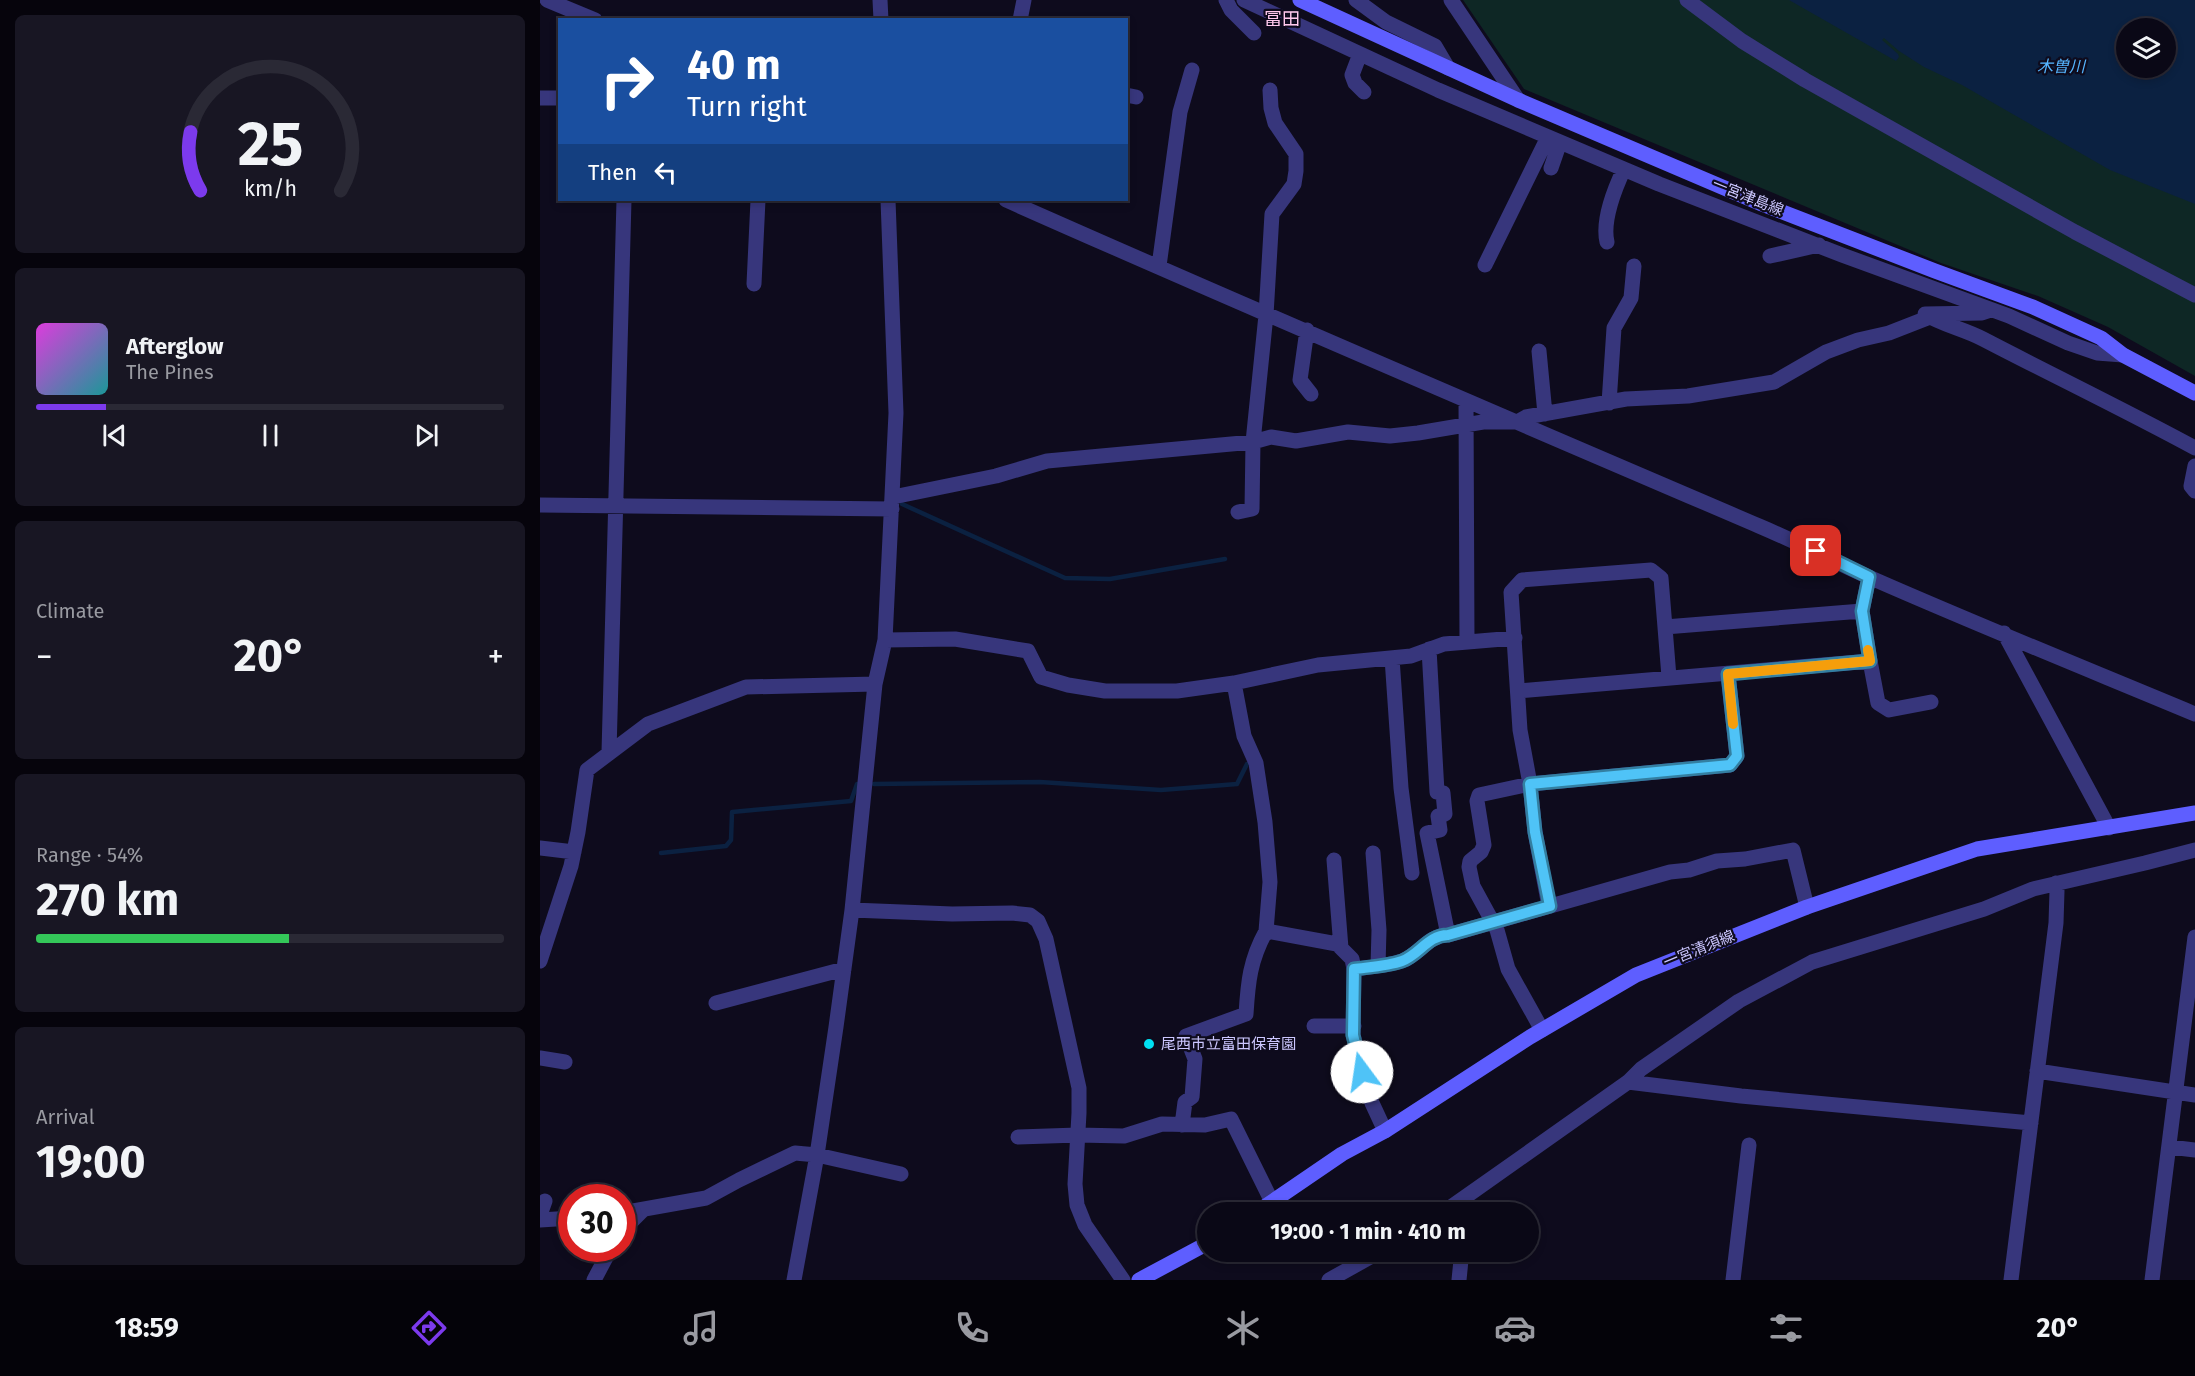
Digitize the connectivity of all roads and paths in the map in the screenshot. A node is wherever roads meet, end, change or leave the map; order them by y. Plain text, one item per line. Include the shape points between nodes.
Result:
1 (547, 0) edge
2 (587, 0) edge
3 (880, 0) edge
4 (1024, 0) edge
5 (1226, 0) edge
6 (1244, 0) edge
7 (1300, 0) edge
8 (1356, 0) edge
9 (1451, 0) edge
10 (1687, 0) edge
11 (590, 18) edge
12 (881, 18) edge
13 (1020, 18) edge
14 (1254, 33) dead end
15 (1360, 54) junction
16 (1448, 68) junction
17 (1192, 70) dead end
18 (1270, 90) dead end
19 (1364, 92) dead end
20 (540, 98) edge
21 (558, 98) edge
22 (1518, 100) junction
23 (1554, 140) junction
24 (1551, 168) dead end
25 (1624, 169) junction
26 (624, 201) edge
27 (758, 201) edge
28 (888, 201) edge
29 (1008, 201) edge
30 (1607, 242) dead end
31 (1819, 245) junction
32 (1770, 256) dead end
33 (1485, 265) dead end
34 (1159, 266) junction
35 (1634, 266) dead end
36 (754, 284) dead end
37 (2195, 295) edge
38 (1990, 310) junction
39 (1266, 315) junction
40 (1930, 317) junction
41 (1307, 330) junction
42 (1539, 351) dead end
43 (2123, 355) junction
44 (2195, 393) edge
45 (1311, 394) dead end
46 (1466, 401) junction
47 (1609, 403) junction
48 (1545, 414) junction
49 (1517, 422) junction
50 (1467, 425) junction
51 (1253, 442) junction
52 (2195, 448) edge
53 (2195, 466) edge
54 (2195, 491) edge
55 (892, 503) junction
56 (540, 506) edge
57 (615, 507) junction
58 (1238, 513) dead end
59 (1869, 577) junction
60 (1862, 611) junction
61 (1665, 627) junction
62 (2004, 633) junction
63 (1515, 638) junction
64 (885, 640) junction
65 (1467, 642) junction
66 (1430, 649) junction
67 (1392, 658) junction
68 (1870, 661) junction
69 (1728, 674) junction
70 (1670, 678) junction
71 (1234, 683) junction
72 (875, 684) junction
73 (1518, 692) junction
74 (1931, 702) dead end
75 (2195, 714) edge
76 (609, 752) junction
77 (1530, 784) junction
78 (2195, 813) edge
79 (2109, 828) junction
80 (540, 848) edge
81 (2195, 850) edge
82 (574, 852) junction
83 (1373, 853) dead end
84 (1334, 860) dead end
85 (1412, 873) dead end
86 (2055, 884) junction
87 (1550, 906) junction
88 (1807, 907) junction
89 (852, 910) junction
90 (1493, 921) junction
91 (1266, 932) junction
92 (1448, 935) junction
93 (2195, 937) edge
94 (1341, 948) junction
95 (540, 962) edge
96 (1377, 966) junction
97 (844, 969) junction
98 (1354, 969) junction
99 (716, 1003) dead end
100 (1314, 1026) dead end
101 (1354, 1026) junction
102 (1542, 1030) junction
103 (2188, 1045) edge
104 (540, 1058) edge
105 (565, 1062) dead end
106 (2037, 1071) junction
107 (1628, 1082) junction
108 (2175, 1092) junction
109 (2195, 1095) edge
110 (2031, 1123) junction
111 (1182, 1125) junction
112 (1385, 1131) junction
113 (1078, 1135) junction
114 (1018, 1137) dead end
115 (1749, 1145) dead end
116 (2170, 1147) junction
117 (2195, 1150) edge
118 (817, 1155) junction
119 (902, 1174) dead end
120 (1272, 1202) joint
121 (1458, 1202) edge
122 (642, 1211) junction
123 (636, 1212) edge
124 (636, 1217) edge
125 (558, 1219) edge
126 (540, 1220) edge
127 (1197, 1249) edge
128 (604, 1262) edge
129 (1361, 1262) edge
130 (1461, 1262) edge
131 (594, 1280) edge
132 (794, 1280) edge
133 (1123, 1280) edge
134 (1138, 1280) edge
135 (1329, 1280) edge
136 (1459, 1280) edge
137 (1733, 1280) edge
138 (2012, 1280) edge
139 (2152, 1280) edge

1 - 11 street
2 - 11 street
3 - 12 street
4 - 13 street
5 - 14 street
6 - 15 street
7 - 16 main road, 一宮津島線
8 - 16 street via 1386,22 1435,46
9 - 22 street
10 - 37 street via 1742,41 1805,80
15 - 19 street via 1352,75
15 - 23 street
16 - 22 main road, 一宮津島線
17 - 34 street via 1180,112
18 - 39 street via 1275,123 1296,154 1296,171 1294,184 1272,214
20 - 21 street
22 - 43 main road, 一宮津島線 via 1762,204 2033,307 2101,338
23 - 24 street
23 - 25 street
23 - 33 street
25 - 30 street via 1613,193
25 - 31 street
26 - 57 street
27 - 36 street
28 - 55 street via 896,413
29 - 34 street
31 - 32 street
31 - 38 street
34 - 39 street
35 - 47 street via 1631,298 1614,328
38 - 40 street via 1925,314
38 - 43 street via 2097,353
39 - 41 street
39 - 51 street
40 - 47 street via 1826,352 1774,382 1688,396
40 - 52 street via 1975,335
41 - 45 street via 1300,380
41 - 46 street
42 - 48 street
43 - 44 main road, 一宮津島線
46 - 49 street
46 - 50 street
47 - 48 street
48 - 49 street
49 - 50 street
49 - 59 street
50 - 51 street via 1390,436 1348,432 1296,441 1271,437
50 - 65 street
51 - 55 street via 1047,461
51 - 58 street via 1252,509
53 - 54 street via 2191,486
55 - 57 street
55 - 64 street
56 - 57 street
57 - 76 street
59 - 60 street
59 - 62 street
60 - 61 street
60 - 68 street
61 - 63 street via 1661,578 1651,570 1522,580 1511,592
61 - 70 street
62 - 75 street
62 - 79 street
63 - 65 street
63 - 73 street
64 - 71 street via 955,639 1028,651 1041,677 1105,691 1177,691
64 - 72 street
65 - 66 street
66 - 67 street
66 - 92 street via 1437,792 1443,793 1445,814 1438,816 1440,830 1426,832
67 - 71 street via 1318,665
67 - 85 street via 1401,788
68 - 69 street
68 - 74 street via 1878,703 1889,710
69 - 70 street
69 - 77 street via 1737,756 1730,765
70 - 73 street
71 - 91 street via 1244,736 1256,763 1265,822 1270,882
72 - 76 street via 746,687 648,724
72 - 89 street
73 - 77 street
76 - 82 street via 586,770
77 - 87 street
77 - 90 street via 1479,795 1484,845 1469,867 1473,886
78 - 79 main road, 一宮清須線
79 - 88 main road, 一宮清須線 via 1977,849
80 - 82 street
81 - 86 street
82 - 95 street
83 - 96 street via 1379,930
84 - 94 street
86 - 106 street via 2056,923
86 - 107 street via 1812,962 1739,1001
87 - 88 street via 1717,861 1794,850
87 - 90 street
88 - 102 main road, 一宮清須線 via 1636,975
89 - 97 street
89 - 113 street via 1012,913 1030,915 1038,921 1046,939 1079,1088
90 - 92 street
90 - 102 street via 1508,969
91 - 94 street via 1337,944
91 - 111 street via 1250,967 1246,1014 1186,1036 1196,1059 1192,1097 1185,1102
92 - 96 street via 1427,942 1404,961
93 - 103 street
94 - 98 street via 1352,959
96 - 98 street
97 - 99 street
97 - 118 street
98 - 101 street
100 - 101 street
101 - 112 street via 1362,1072
102 - 112 main road, 一宮清須線
103 - 108 street
104 - 105 street
106 - 108 street
106 - 110 street
107 - 110 street
107 - 121 street
108 - 109 street
108 - 116 street
110 - 138 street
111 - 113 street via 1162,1124 1125,1137
111 - 120 street via 1231,1119
112 - 120 main road, 一宮清須線 via 1342,1154
113 - 114 street
113 - 133 street via 1077,1205 1085,1225
115 - 137 street
116 - 117 street
116 - 139 street
118 - 119 street
118 - 122 street via 795,1153 706,1198
118 - 132 street
122 - 123 street
122 - 124 street
125 - 126 street
127 - 134 main road
128 - 131 street
129 - 135 street
130 - 136 street

